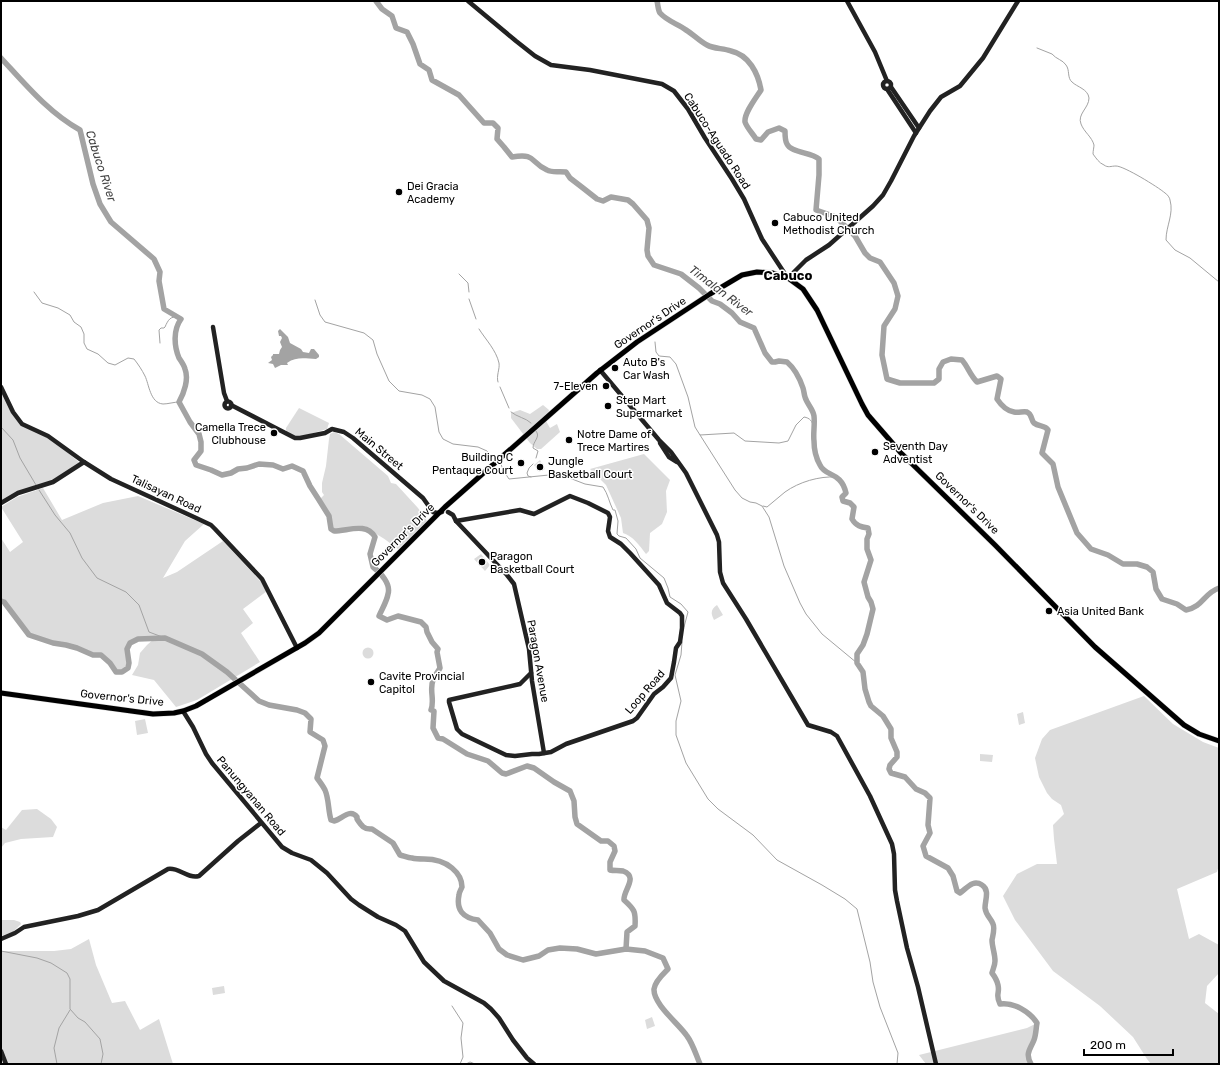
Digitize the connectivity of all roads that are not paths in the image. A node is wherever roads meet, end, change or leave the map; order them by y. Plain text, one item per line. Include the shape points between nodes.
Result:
1 (468, 1) edge
2 (847, 1) edge
3 (1018, 1) edge
4 (917, 131) junction
5 (787, 278) junction
6 (213, 327) dead end
7 (600, 370) junction
8 (1, 387) edge
9 (84, 462) junction
10 (1, 503) edge
11 (447, 509) junction
12 (433, 512) junction
13 (440, 512) junction
14 (456, 521) junction
15 (428, 523) junction
16 (297, 648) junction
17 (531, 674) junction
18 (1, 693) edge
19 (184, 711) junction
20 (1219, 741) edge
21 (544, 753) junction
22 (261, 823) junction
23 (1, 938) edge
24 (1, 1051) edge
25 (6, 1064) edge
26 (534, 1064) edge
27 (936, 1064) edge

1 - 5 street, Cabuco-Aguado Road via 535,56 551,65 662,84 674,91 732,178 765,245
2 - 4 street via 875,52 886,81 890,83 889,88
3 - 4 street via 983,58 960,86 935,103
4 - 5 street via 885,192 873,206
5 - 7 main road, Governor's Drive via 773,273 753,272 739,277 637,342
5 - 20 main road, Governor's Drive via 803,289 811,300 868,415 889,440 1095,646 1184,725
6 - 12 street, Main Street via 227,401 224,403 225,408 230,408 231,405 295,438 325,433 332,429 344,432 423,498
7 - 11 main road, Governor's Drive
7 - 27 street via 659,440 669,457 686,473 717,535 723,583 808,725 837,736 887,831 894,854 895,890 901,919
8 - 9 street, Talisayan Road via 22,424 48,436
9 - 10 street via 53,482 18,493
9 - 16 street, Talisayan Road via 111,479 211,525 262,579
11 - 13 main road, Governor's Drive
11 - 14 street, Paragon Avenue
12 - 13 street
12 - 15 street via 434,517
13 - 15 main road, Governor's Drive
14 - 17 street, Paragon Avenue via 513,582 529,649
14 - 21 street, Loop Road via 520,510 534,514 570,496 608,513 610,536 630,553 659,585 667,603 682,616 680,642 676,648 671,678 654,694 637,718
15 - 16 main road, Governor's Drive via 325,627
16 - 19 main road, Governor's Drive
17 - 21 street, Paragon Avenue
17 - 21 street, Loop Road via 520,684 452,699 449,702 457,729 462,734 510,756
18 - 19 main road, Governor's Drive via 148,713
19 - 22 street, Panungyanan Road via 212,763
22 - 23 street via 198,876 192,877 168,869 98,910 24,927
22 - 26 street, Panungyanan Road via 282,847 311,860 359,905 405,931 424,962 439,977 491,1009
24 - 25 street

